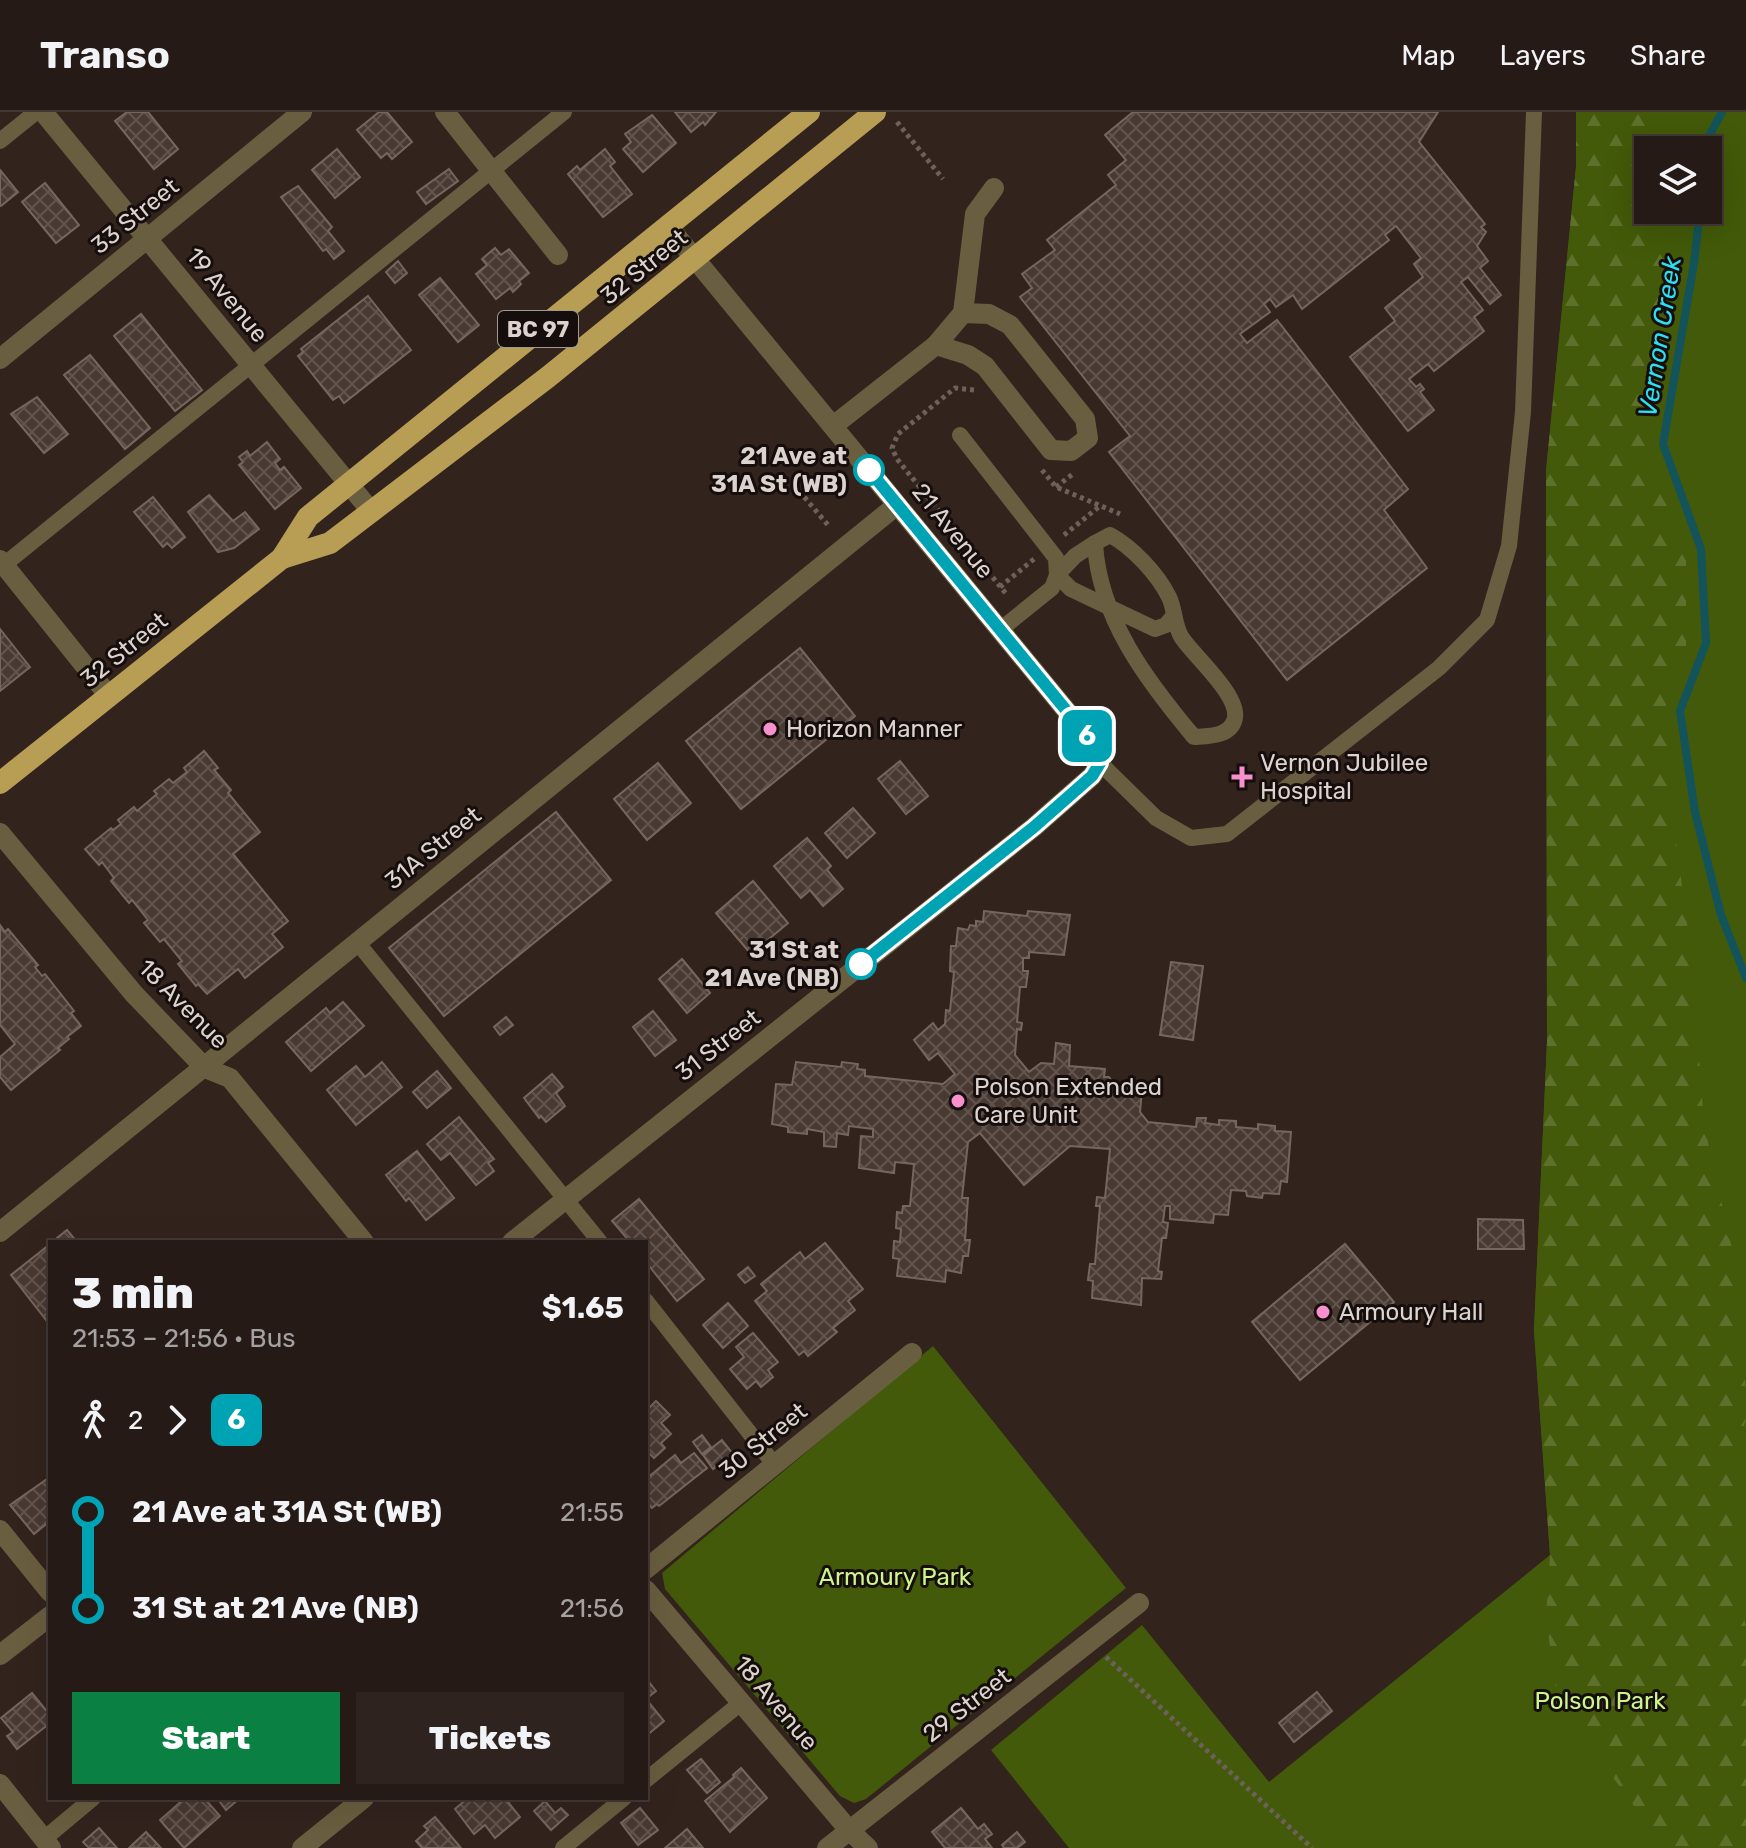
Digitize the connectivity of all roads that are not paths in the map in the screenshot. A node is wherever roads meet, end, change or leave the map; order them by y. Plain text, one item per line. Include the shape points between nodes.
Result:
1 (36, 112) edge
2 (43, 112) edge
3 (302, 112) edge
4 (445, 112) edge
5 (564, 112) edge
6 (809, 112) edge
7 (875, 112) edge
8 (1534, 112) edge
9 (0, 141) edge
10 (491, 171) junction
11 (994, 188) dead end
12 (668, 226) junction
13 (147, 239) junction
14 (558, 255) dead end
15 (695, 259) junction
16 (963, 313) junction
17 (936, 345) junction
18 (0, 359) edge
19 (251, 365) junction
20 (833, 426) junction
21 (960, 435) dead end
22 (349, 483) junction
23 (897, 505) junction
24 (371, 511) junction
25 (1095, 543) junction
26 (282, 558) junction
27 (1, 564) edge
28 (1057, 575) junction
29 (1109, 607) junction
30 (1174, 615) junction
31 (1000, 630) junction
32 (109, 696) junction
33 (1100, 763) junction
34 (0, 783) edge
35 (0, 833) edge
36 (357, 942) junction
37 (205, 1068) junction
38 (565, 1198) junction
39 (0, 1232) edge
40 (362, 1240) edge
41 (514, 1240) edge
42 (598, 1240) edge
43 (648, 1304) edge
44 (912, 1353) dead end
45 (774, 1464) junction
46 (0, 1530) edge
47 (648, 1567) edge
48 (48, 1590) edge
49 (648, 1592) edge
50 (1139, 1603) dead end
51 (48, 1618) edge
52 (0, 1655) edge
53 (742, 1702) junction
54 (648, 1778) edge
55 (0, 1784) edge
56 (91, 1800) edge
57 (362, 1800) edge
58 (622, 1800) edge
59 (849, 1830) junction
60 (47, 1843) edge
61 (302, 1848) edge
62 (563, 1848) edge
63 (827, 1848) edge
64 (868, 1848) edge

1 - 9 lane
2 - 13 street, 19 Avenue
3 - 13 street, 33 Street
4 - 10 street
5 - 10 lane
6 - 12 highway, 32 Street / BC 97
7 - 15 highway, 32 Street / BC 97
8 - 33 lane via 1523,412 1509,546 1487,620 1439,668 1227,834 1191,838 1156,818
10 - 14 street
10 - 19 lane
11 - 16 street via 975,214
12 - 15 street, 21 Avenue
12 - 22 highway, 32 Street / BC 97
13 - 18 street, 33 Street
13 - 19 street, 19 Avenue
15 - 20 street, 21 Avenue
15 - 24 highway, 32 Street / BC 97
16 - 17 street
16 - 17 street via 989,314 1010,325 1085,419 1088,438 1071,451 1051,450 985,366
17 - 20 street
19 - 22 street, 19 Avenue
19 - 27 lane
20 - 23 street, 21 Avenue
21 - 28 lane via 1056,558
22 - 24 street, 19 Avenue
22 - 26 highway, 32 Street / BC 97 via 308,517
23 - 31 street, 21 Avenue
23 - 36 street, 31A Street
24 - 26 highway, 32 Street / BC 97 via 330,543
25 - 28 lane
25 - 29 lane
25 - 30 lane via 1110,535 1130,546 1169,597
26 - 32 highway, 32 Street / BC 97
27 - 32 street
28 - 29 lane via 1071,589
28 - 31 lane via 1052,588
29 - 30 lane via 1155,629
29 - 30 lane via 1138,667 1194,737 1218,736 1233,725 1231,698 1179,634
31 - 33 street, 21 Avenue via 1093,743
32 - 34 highway, 32 Street / BC 97
33 - 38 street, 31 Street via 1034,827
35 - 37 street, 18 Avenue via 134,994
36 - 37 street, 31A Street
36 - 38 lane
37 - 39 street, 31A Street
37 - 40 street, 18 Avenue via 230,1078
38 - 41 street, 31 Street
38 - 42 lane
43 - 45 lane
44 - 45 street, 30 Street
45 - 47 street, 30 Street
46 - 48 street
49 - 53 street, 18 Avenue
50 - 59 street, 29 Street
51 - 52 street
53 - 54 lane
53 - 59 street, 18 Avenue
55 - 60 street
56 - 60 lane
57 - 61 street
58 - 62 lane
59 - 63 street, 29 Street
59 - 64 street, 18 Avenue

